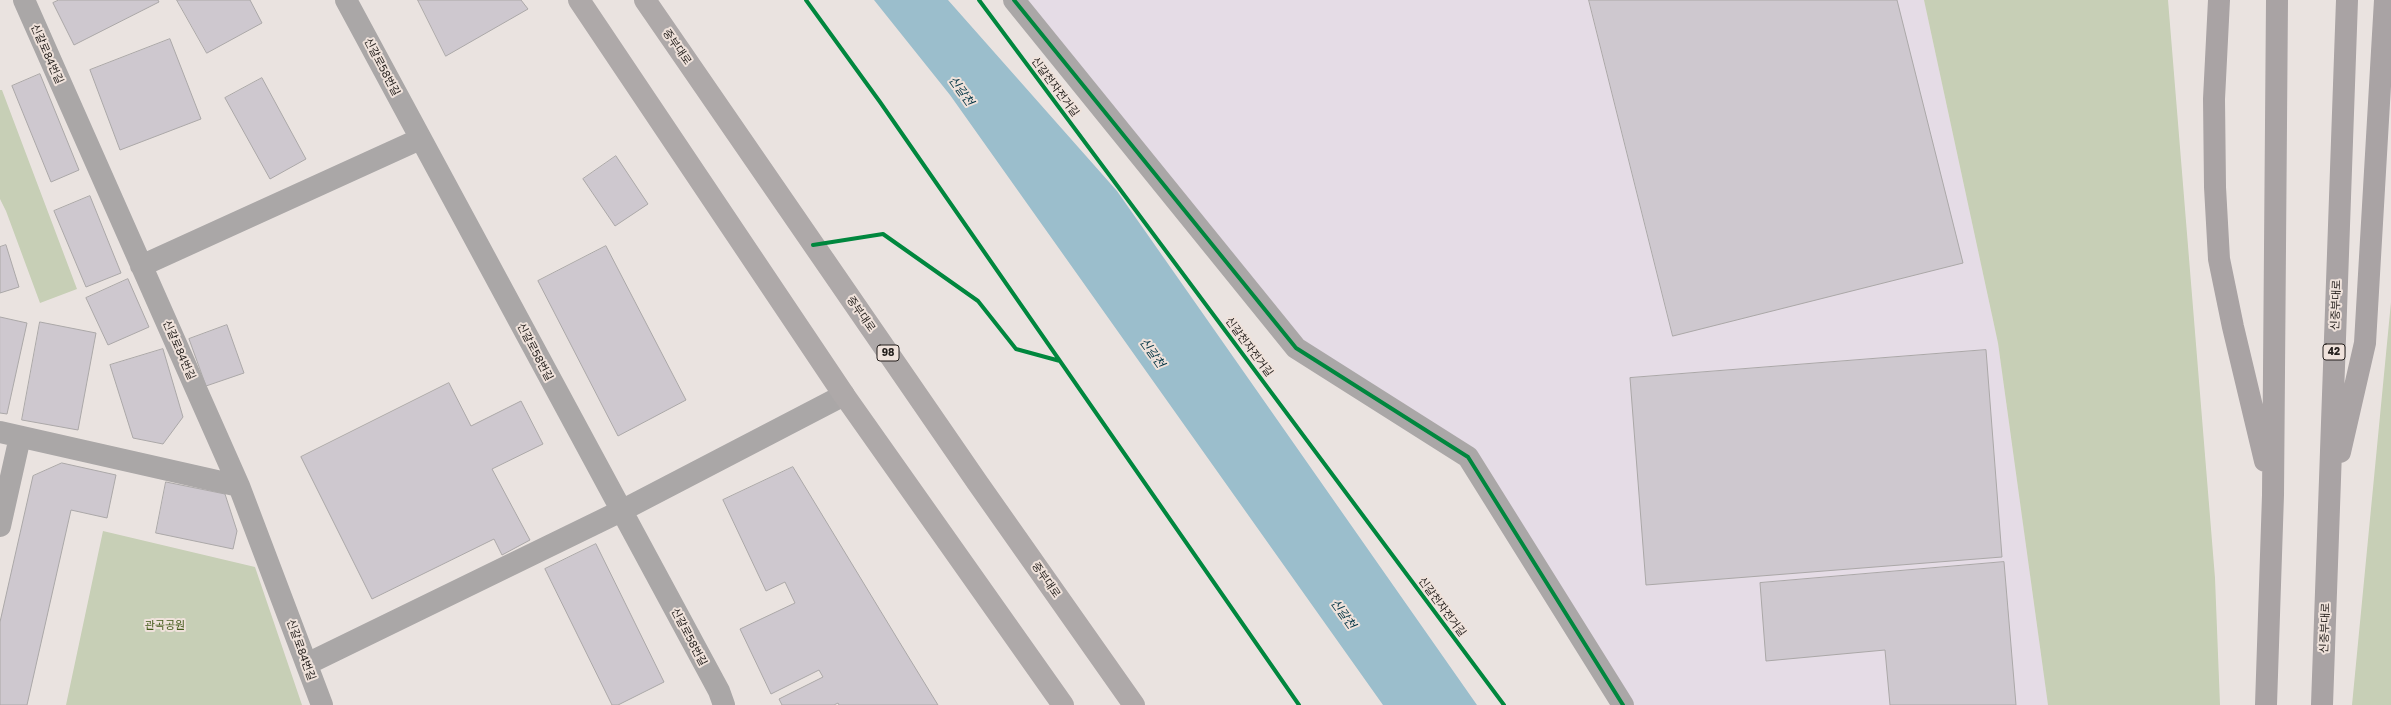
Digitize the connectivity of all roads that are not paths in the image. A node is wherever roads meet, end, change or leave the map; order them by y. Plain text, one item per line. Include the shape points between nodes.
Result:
1 (24, 0) edge
2 (346, 0) edge
3 (579, 0) edge
4 (645, 0) edge
5 (1014, 0) edge
6 (2219, 0) edge
7 (2277, 0) edge
8 (2347, 0) edge
9 (2385, 0) edge
10 (420, 139) junction
11 (141, 266) junction
12 (844, 395) junction
13 (10, 434) edge
14 (239, 486) junction
15 (2273, 495) junction
16 (2329, 502) junction
17 (621, 511) junction
18 (0, 526) edge
19 (307, 664) junction
20 (322, 705) edge
21 (724, 705) edge
22 (1063, 705) edge
23 (1134, 705) edge
24 (1623, 705) edge
25 (2266, 705) edge
26 (2322, 705) edge

1 - 11 street, 신갈로84번길
2 - 10 street, 신갈로58번길
3 - 12 main road
4 - 23 main road, 중부대로 / 98
5 - 24 street via 1296,348 1468,457
6 - 15 highway via 2214,99 2219,259
7 - 15 highway
8 - 16 highway, 신중부대로 / 42
9 - 16 highway via 2365,343
10 - 11 street
10 - 17 street, 신갈로58번길
11 - 14 street, 신갈로84번길
12 - 17 street
12 - 22 main road
13 - 14 street
13 - 18 street
14 - 19 street, 신갈로84번길
15 - 25 highway
16 - 26 highway, 신중부대로 / 42
17 - 19 street
17 - 21 street, 신갈로58번길
19 - 20 street, 신갈로84번길

